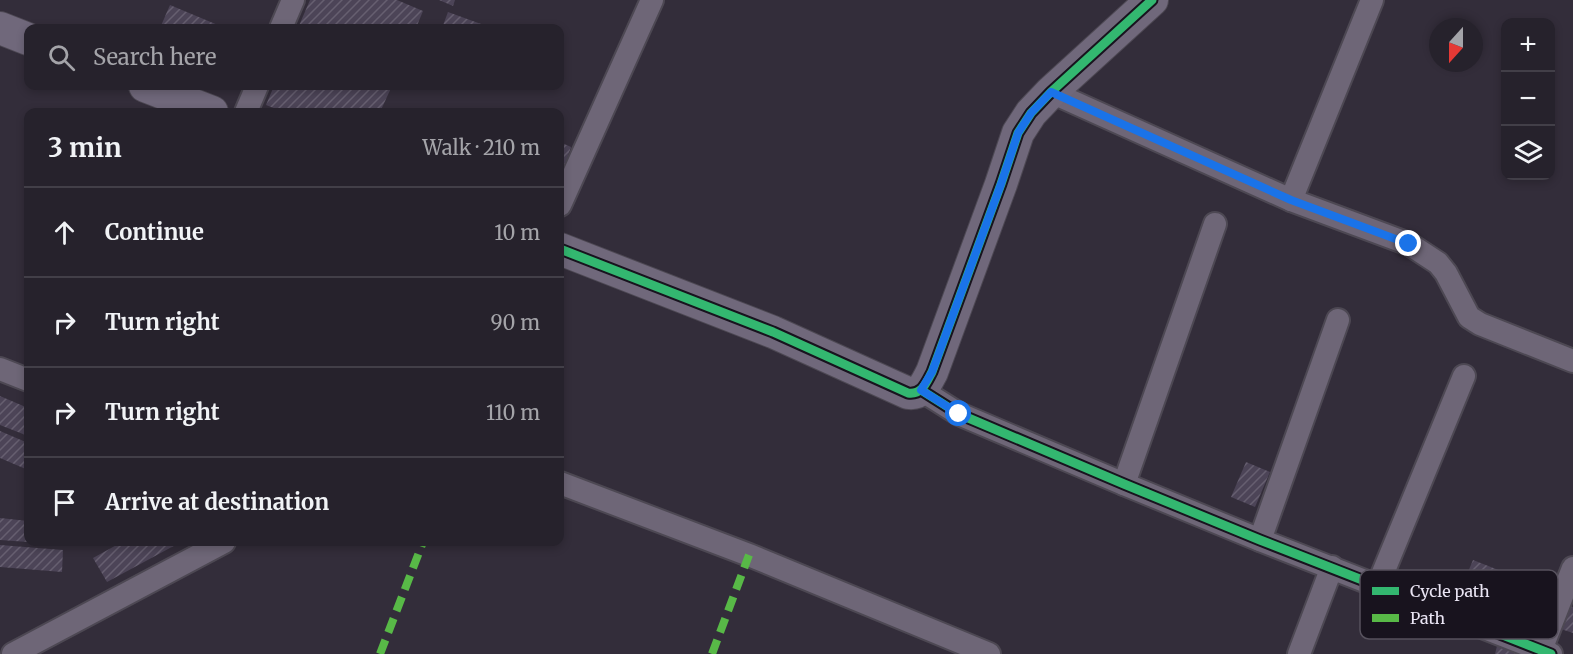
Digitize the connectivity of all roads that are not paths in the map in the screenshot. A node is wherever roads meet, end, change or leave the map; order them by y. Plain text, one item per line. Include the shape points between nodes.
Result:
1 (293, 0) edge
2 (652, 0) edge
3 (1152, 0) edge
4 (1372, 0) edge
5 (283, 24) edge
6 (0, 28) edge
7 (24, 37) edge
8 (155, 90) edge
9 (255, 90) edge
10 (1051, 92) junction
11 (203, 108) edge
12 (248, 108) edge
13 (564, 195) edge
14 (1291, 200) junction
15 (1215, 224) dead end
16 (564, 251) edge
17 (1338, 320) dead end
18 (1573, 361) edge
19 (0, 369) edge
20 (1464, 376) dead end
21 (24, 378) edge
22 (921, 390) junction
23 (1124, 484) junction
24 (564, 485) edge
25 (1260, 540) junction
26 (216, 546) edge
27 (1332, 567) junction
28 (1573, 568) edge
29 (1384, 570) edge
30 (1360, 578) edge
31 (1558, 615) edge
32 (1513, 639) edge
33 (1546, 652) edge
34 (13, 654) edge
35 (989, 654) edge
36 (1299, 654) edge

1 - 5 street
2 - 13 street
3 - 10 street
4 - 14 street
6 - 7 street
8 - 11 street
9 - 12 street
10 - 14 street
10 - 22 street via 1018,133 936,361
14 - 18 street via 1409,244 1438,263 1469,317
15 - 23 street
16 - 22 street via 773,332 908,393
17 - 25 street
19 - 21 street
20 - 29 street
22 - 23 street via 959,414
23 - 25 street
24 - 35 street via 749,555
25 - 27 street
26 - 34 street
27 - 30 street
27 - 36 street
28 - 31 street
32 - 33 street

